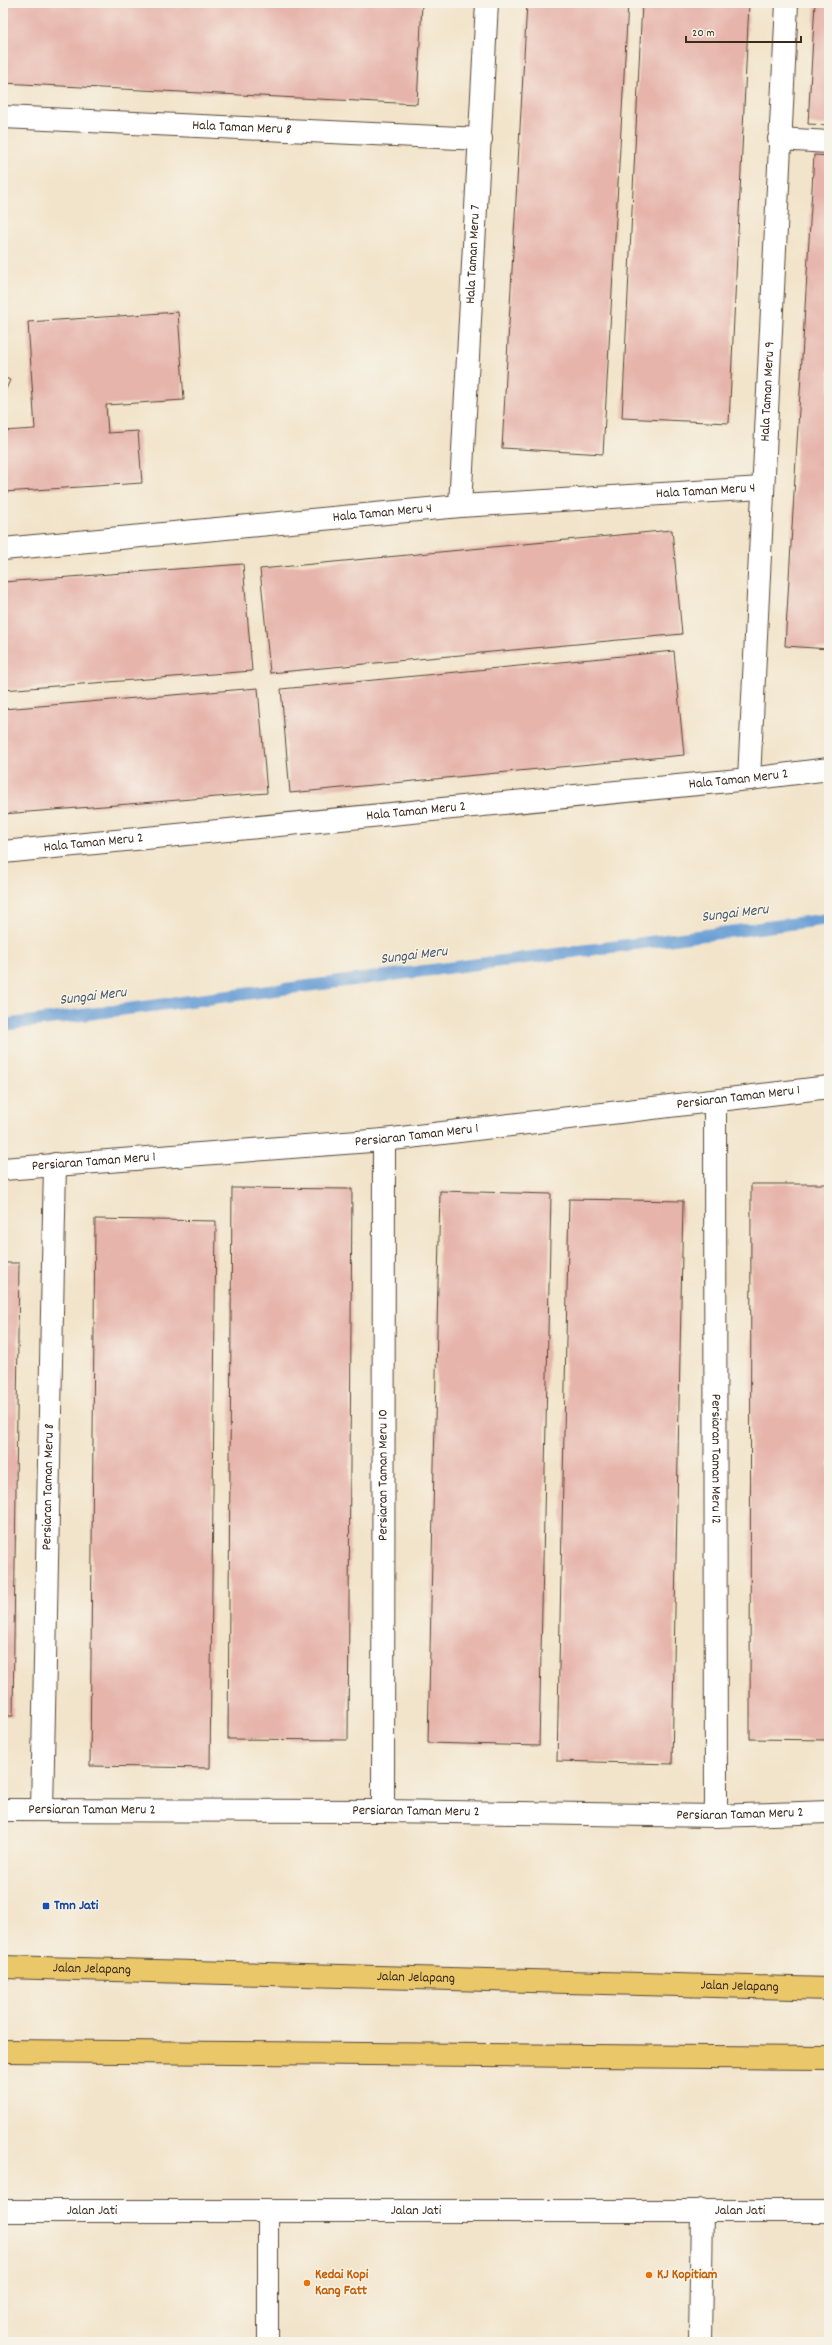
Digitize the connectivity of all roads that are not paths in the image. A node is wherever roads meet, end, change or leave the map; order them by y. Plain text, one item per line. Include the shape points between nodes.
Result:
1 (487, 3) edge
2 (787, 3) edge
3 (3, 117) edge
4 (481, 139) junction
5 (780, 139) junction
6 (829, 142) edge
7 (762, 488) junction
8 (460, 506) junction
9 (3, 550) edge
10 (829, 769) edge
11 (748, 779) junction
12 (3, 852) edge
13 (829, 1087) edge
14 (715, 1102) junction
15 (384, 1140) junction
16 (55, 1164) junction
17 (3, 1169) edge
18 (3, 1810) edge
19 (42, 1810) junction
20 (383, 1811) junction
21 (829, 1812) edge
22 (716, 1816) junction
23 (3, 1967) edge
24 (829, 1989) edge
25 (3, 2052) edge
26 (829, 2058) edge
27 (268, 2210) junction
28 (702, 2210) junction
29 (829, 2211) edge
30 (3, 2212) edge
31 (268, 2342) edge
32 (700, 2342) edge

1 - 4 street, Hala Taman Meru 7
2 - 5 street, Hala Taman Meru 9
3 - 4 street, Hala Taman Meru 8
4 - 8 street, Hala Taman Meru 7
5 - 6 street
5 - 7 street, Hala Taman Meru 9
7 - 8 street, Hala Taman Meru 4
7 - 11 street, Hala Taman Meru 9
8 - 9 street, Hala Taman Meru 4
10 - 11 street, Hala Taman Meru 2
11 - 12 street, Hala Taman Meru 2
13 - 14 street, Persiaran Taman Meru 1
14 - 15 street, Persiaran Taman Meru 1
14 - 22 street, Persiaran Taman Meru 12
15 - 16 street, Persiaran Taman Meru 1
15 - 20 street, Persiaran Taman Meru 10
16 - 17 street, Persiaran Taman Meru 1
16 - 19 street, Persiaran Taman Meru 8
18 - 19 street, Persiaran Taman Meru 2
19 - 20 street, Persiaran Taman Meru 2
20 - 22 street, Persiaran Taman Meru 2
21 - 22 street, Persiaran Taman Meru 2
23 - 24 main road, Jalan Jelapang
25 - 26 main road
27 - 28 street, Jalan Jati
27 - 30 street, Jalan Jati
27 - 31 lane
28 - 29 street, Jalan Jati
28 - 32 street

